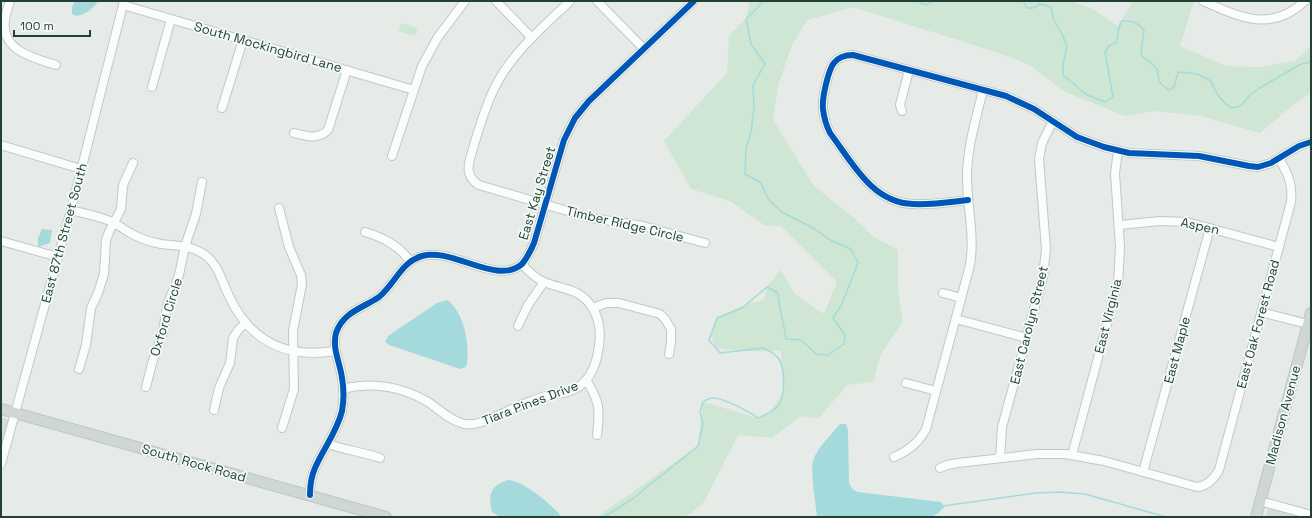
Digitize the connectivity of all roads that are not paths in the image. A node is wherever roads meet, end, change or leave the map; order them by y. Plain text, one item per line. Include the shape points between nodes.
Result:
1 (10, 1) edge
2 (465, 1) edge
3 (496, 1) edge
4 (570, 1) edge
5 (597, 1) edge
6 (694, 1) edge
7 (1203, 1) edge
8 (1305, 1) edge
9 (123, 3) edge
10 (1218, 4) edge
11 (171, 19) junction
12 (532, 38) junction
13 (243, 40) junction
14 (644, 49) junction
15 (56, 65) dead end
16 (347, 70) junction
17 (909, 70) junction
18 (152, 87) dead end
19 (414, 90) junction
20 (983, 90) junction
21 (222, 108) dead end
22 (902, 111) dead end
23 (1053, 121) junction
24 (294, 133) dead end
25 (1311, 142) edge
26 (1, 145) edge
27 (1118, 150) junction
28 (392, 156) dead end
29 (1279, 159) junction
30 (133, 163) dead end
31 (81, 169) junction
32 (202, 182) dead end
33 (968, 200) junction
34 (545, 205) junction
35 (280, 208) dead end
36 (71, 210) junction
37 (113, 223) junction
38 (1120, 225) junction
39 (1210, 228) junction
40 (365, 232) dead end
41 (1, 241) edge
42 (705, 243) dead end
43 (185, 246) junction
44 (1279, 247) junction
45 (58, 257) junction
46 (410, 262) junction
47 (522, 264) junction
48 (544, 282) junction
49 (943, 293) dead end
50 (961, 298) junction
51 (593, 308) junction
52 (1261, 312) junction
53 (1311, 313) edge
54 (956, 319) junction
55 (246, 323) junction
56 (1309, 324) edge
57 (518, 326) dead end
58 (1027, 338) junction
59 (293, 351) junction
60 (335, 351) junction
61 (669, 354) dead end
62 (78, 369) dead end
63 (586, 380) junction
64 (906, 383) dead end
65 (146, 387) dead end
66 (344, 389) junction
67 (936, 391) junction
68 (1, 409) edge
69 (214, 410) dead end
70 (15, 413) junction
71 (282, 428) dead end
72 (597, 435) dead end
73 (326, 448) junction
74 (1072, 455) junction
75 (894, 457) dead end
76 (380, 458) dead end
77 (1000, 458) junction
78 (1, 464) edge
79 (940, 468) dead end
80 (1143, 472) junction
81 (310, 495) junction
82 (1260, 501) junction
83 (1311, 515) edge
84 (386, 517) edge
85 (1256, 517) edge

1 - 15 street via 5,27 13,46 28,56
2 - 19 street via 431,48
3 - 12 street
4 - 12 street
5 - 14 street
6 - 14 street, East Kay Street
7 - 10 street
8 - 10 street via 1293,11 1265,19 1239,17
9 - 11 street, South Mockingbird Lane
9 - 31 street, East 87th Street South
11 - 13 street, South Mockingbird Lane
11 - 18 street
12 - 34 street, Timber Ridge Circle via 496,84 482,116 468,165 471,179 479,185
13 - 16 street, South Mockingbird Lane
13 - 21 street
14 - 34 street, East Kay Street via 589,101 575,118 561,148
16 - 19 street, South Mockingbird Lane
16 - 24 street via 328,130 323,135 314,137
17 - 20 street
17 - 22 street via 900,105
17 - 33 street via 853,55 841,57 830,69 823,97 824,115 830,133 868,183 887,198 913,204
19 - 28 street
20 - 23 street via 1012,99
20 - 33 street via 968,156
23 - 27 street via 1084,140
23 - 58 street, East Carolyn Street via 1040,150 1039,164 1046,259
25 - 29 street via 1299,146
26 - 31 street
27 - 29 street via 1139,154 1199,156 1254,167 1267,165
27 - 38 street, East Virginia via 1115,186
29 - 44 street, East Oak Forest Road via 1289,177 1292,196
30 - 37 street via 123,185 121,209
31 - 36 street, East 87th Street South
32 - 43 street, Oxford Circle via 196,214
33 - 50 street via 972,254
34 - 42 street, Timber Ridge Circle via 591,218 643,226
34 - 47 street, East Kay Street via 534,243
35 - 59 street via 289,247 301,275 302,284 293,331
36 - 37 street
36 - 45 street, East 87th Street South
37 - 43 street via 152,242
37 - 62 street via 106,240 104,274 91,308 86,345
38 - 39 street, Aspen via 1173,221
38 - 74 street, East Virginia via 1118,283
39 - 44 street, Aspen
39 - 80 street, East Maple
40 - 46 street via 394,244
41 - 45 street
43 - 55 street via 199,251 216,267 234,305
43 - 65 street, Oxford Circle
44 - 52 street, East Oak Forest Road
45 - 70 street, East 87th Street South
46 - 47 street via 422,256 436,254 498,271 510,270
46 - 60 street via 404,266 386,291 354,310 343,321 336,333
47 - 48 street via 533,276
48 - 51 street via 575,292
48 - 57 street via 528,305
49 - 50 street
50 - 54 street
51 - 61 street via 606,303 619,303 660,314 671,329
51 - 63 street, Tiara Pines Drive via 600,341 594,368
52 - 56 street
52 - 80 street, East Oak Forest Road via 1219,470 1213,479 1204,486 1197,487
53 - 56 main road, Madison Avenue
54 - 58 street
54 - 67 street
55 - 59 street via 263,338
55 - 69 street via 233,338 230,363 219,388
56 - 82 main road, Madison Avenue
58 - 77 street, East Carolyn Street via 1002,427
59 - 60 street
59 - 71 street via 294,389
60 - 66 street
63 - 66 street, Tiara Pines Drive via 570,391 520,405 471,424 449,418 414,395 381,385 362,385
63 - 72 street via 598,405
64 - 67 street
66 - 73 street via 339,420
67 - 75 street via 922,436 909,449
68 - 70 main road, South Rock Road
70 - 78 street, East 87th Street South
70 - 81 main road, South Rock Road
73 - 76 street
73 - 81 street
74 - 77 street
74 - 80 street
77 - 79 street via 951,464
81 - 84 main road, South Rock Road
82 - 83 street
82 - 85 main road, Madison Avenue

